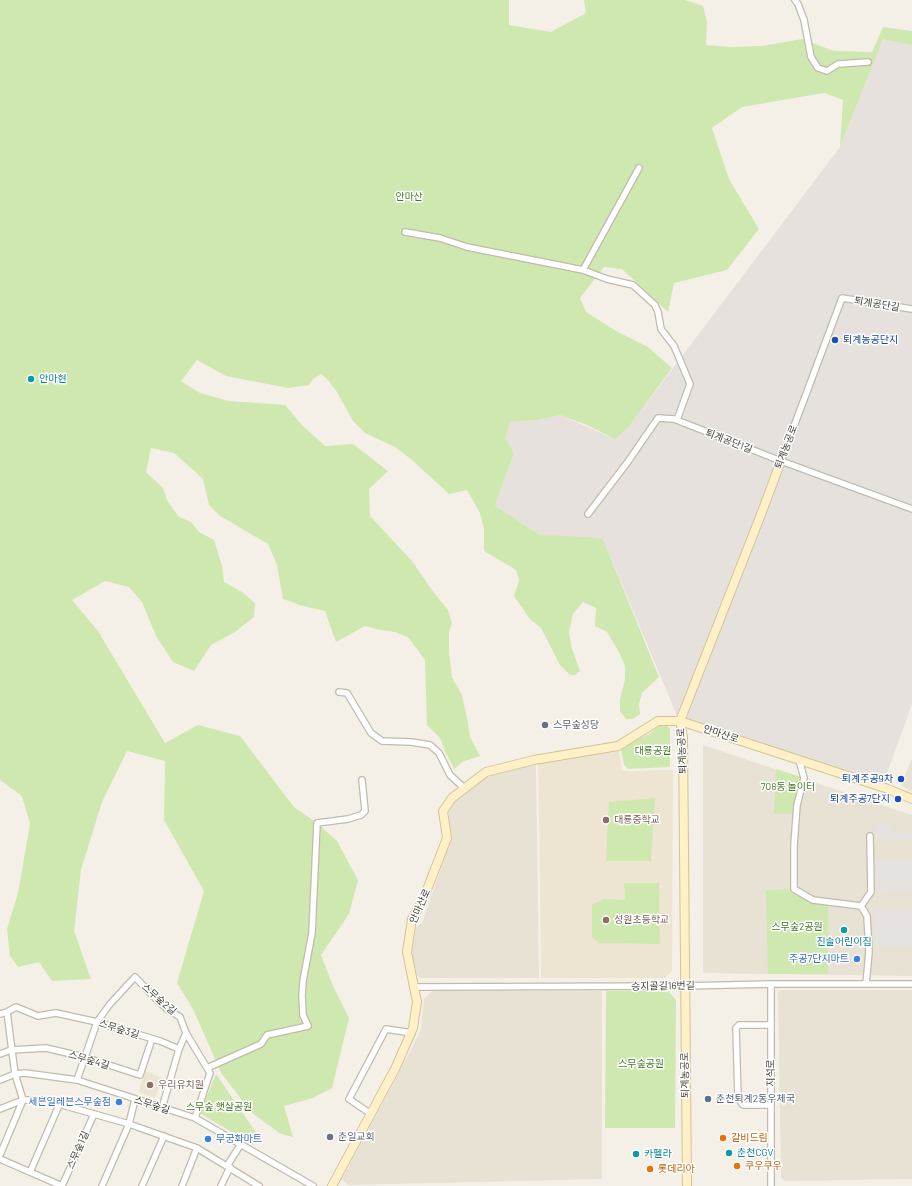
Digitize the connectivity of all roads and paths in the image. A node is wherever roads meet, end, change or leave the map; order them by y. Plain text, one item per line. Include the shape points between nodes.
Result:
1 (795, 0) edge
2 (868, 62) dead end
3 (639, 168) dead end
4 (405, 232) dead end
5 (584, 270) junction
6 (842, 298) joint
7 (912, 309) edge
8 (677, 420) junction
9 (781, 461) junction
10 (912, 509) edge
11 (588, 514) dead end
12 (339, 692) dead end
13 (680, 721) junction
14 (798, 760) junction
15 (362, 780) dead end
16 (464, 788) junction
17 (912, 799) edge
18 (870, 836) dead end
19 (861, 906) junction
20 (771, 984) junction
21 (866, 984) junction
22 (912, 984) edge
23 (684, 986) junction
24 (414, 987) junction
25 (7, 1012) junction
26 (0, 1014) edge
27 (97, 1022) junction
28 (771, 1025) junction
29 (186, 1033) junction
30 (412, 1033) junction
31 (152, 1039) junction
32 (179, 1049) junction
33 (11, 1050) junction
34 (0, 1054) edge
35 (84, 1057) junction
36 (207, 1068) junction
37 (15, 1074) junction
38 (0, 1080) edge
39 (77, 1080) junction
40 (135, 1099) junction
41 (23, 1100) junction
42 (60, 1103) junction
43 (772, 1105) junction
44 (162, 1108) junction
45 (0, 1109) edge
46 (94, 1114) junction
47 (371, 1114) junction
48 (195, 1118) junction
49 (129, 1124) junction
50 (164, 1136) junction
51 (240, 1144) junction
52 (197, 1148) junction
53 (0, 1155) edge
54 (0, 1159) edge
55 (228, 1166) junction
56 (30, 1172) junction
57 (62, 1186) edge
58 (102, 1186) edge
59 (142, 1186) edge
60 (182, 1186) edge
61 (221, 1186) edge
62 (259, 1186) edge
63 (313, 1186) edge
64 (332, 1186) edge
65 (686, 1186) edge
66 (771, 1186) edge

1 - 2 street via 804,20 811,57 818,68 826,71 838,64
3 - 5 street
4 - 5 street via 440,238 466,247
5 - 8 street via 608,280 633,285 655,305 661,329 674,346 690,384
6 - 7 street, 퇴계공단길
6 - 9 street, 퇴계농공로
8 - 9 street, 퇴계공단1길
8 - 11 street, 퇴계공단1길 via 658,418
9 - 10 street, 퇴계공단1길
9 - 13 street, 퇴계농공로
12 - 16 street via 347,693 371,733 382,741 430,745 439,753 450,775
13 - 14 street, 안마산로
13 - 16 street, 안마산로 via 658,721 618,746 534,760 486,772
13 - 23 street, 퇴계농공로 via 683,737
14 - 17 street, 안마산로
14 - 19 street via 804,778 797,805 794,889 813,900
15 - 36 street via 365,811 348,819 317,823 312,933 302,996 303,1015 308,1026 267,1034 261,1044
16 - 24 street, 안마산로 via 452,798 443,811 447,838 423,900 412,919 407,952
18 - 19 street via 871,892
19 - 21 street via 867,916 869,952
20 - 21 street, 승지골길16번길
20 - 23 street, 승지골길16번길
20 - 28 street, 지석로
21 - 22 street, 승지골길16번길
23 - 24 street, 승지골길16번길
23 - 65 street, 퇴계농공로
24 - 30 street, 안마산로 via 417,1002
25 - 26 street, 스무숲3길
25 - 27 street, 스무숲3길 via 16,1006 38,1016 56,1013
25 - 33 street
27 - 29 street, 스무숲2길 via 135,977 167,1009 180,1017
27 - 31 street, 스무숲3길
27 - 35 street
28 - 43 street, 지석로
28 - 43 street via 739,1025 736,1028 738,1098 743,1105
29 - 32 street
29 - 36 street, 스무숲2길
30 - 47 street, 안마산로
30 - 47 street via 386,1029 349,1099
31 - 32 street, 스무숲3길
31 - 35 street, 스무숲4길 via 140,1075
32 - 44 street
33 - 34 street, 스무숲4길
33 - 35 street, 스무숲4길 via 46,1048
33 - 37 street
35 - 39 street
36 - 48 street via 210,1073
37 - 38 street, 스무숲길
37 - 39 street, 스무숲길
37 - 41 street
39 - 40 street, 스무숲길
40 - 44 street, 스무숲길
40 - 49 street
41 - 42 street
41 - 45 street
41 - 53 street
42 - 46 street
42 - 56 street
43 - 66 street, 지석로
44 - 48 street, 스무숲길
46 - 49 street
46 - 57 street, 스무숲1길
47 - 64 street, 안마산로
48 - 51 street, 스무숲길
49 - 50 street
49 - 58 street
50 - 52 street
50 - 59 street
51 - 55 street
51 - 63 street, 스무숲길
52 - 55 street
52 - 60 street
54 - 56 street, 스무숲1길
55 - 61 street
55 - 62 street
56 - 57 street, 스무숲1길

